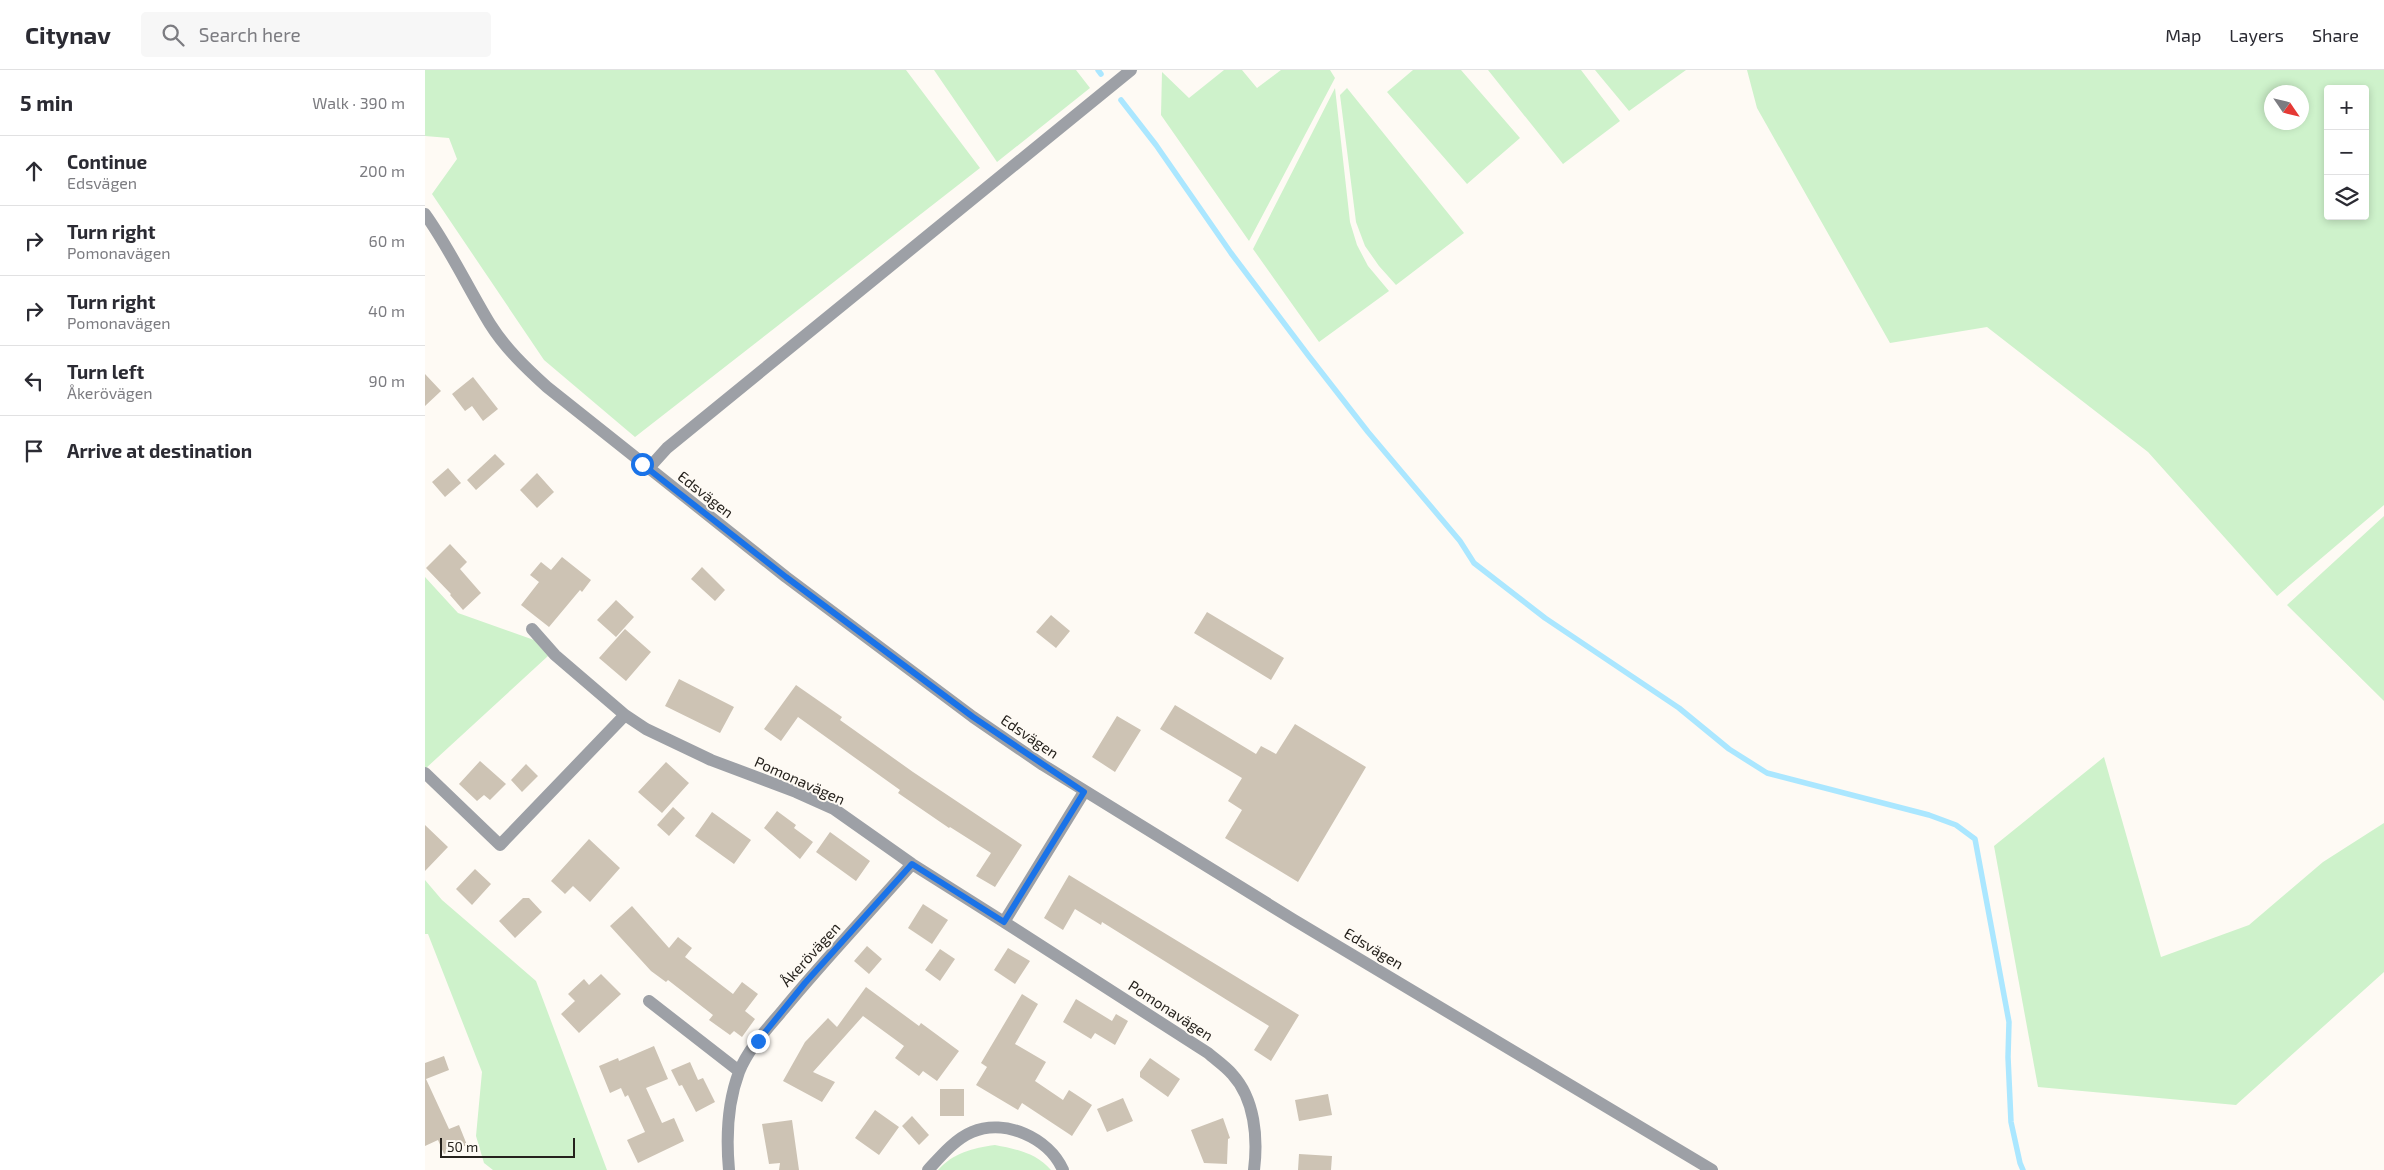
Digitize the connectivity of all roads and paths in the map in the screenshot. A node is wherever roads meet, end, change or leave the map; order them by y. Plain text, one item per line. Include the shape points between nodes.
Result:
1 (1131, 70) edge
2 (425, 214) edge
3 (648, 469) junction
4 (532, 629) dead end
5 (625, 715) junction
6 (425, 773) edge
7 (1084, 792) junction
8 (912, 864) junction
9 (1004, 922) junction
10 (649, 1001) dead end
11 (739, 1071) junction
12 (729, 1170) edge
13 (928, 1170) edge
14 (1063, 1170) edge
15 (1254, 1170) edge
16 (1712, 1170) edge

1 - 3 street via 667,448
2 - 3 street, Edsvägen via 491,326 517,359
3 - 7 street, Edsvägen via 973,717
4 - 5 street, Pomonavägen via 555,655
5 - 6 street via 500,845
5 - 8 street, Pomonavägen via 646,729 711,760 834,809
7 - 9 street
7 - 16 street, Edsvägen
8 - 9 street, Pomonavägen
8 - 11 street, Åkerövägen via 805,983 758,1041
9 - 15 street, Pomonavägen via 1208,1053 1233,1074 1256,1127
10 - 11 street
11 - 12 street, Åkerövägen via 729,1108 726,1143
13 - 14 street via 951,1146 972,1132 994,1127 1023,1132 1044,1144

